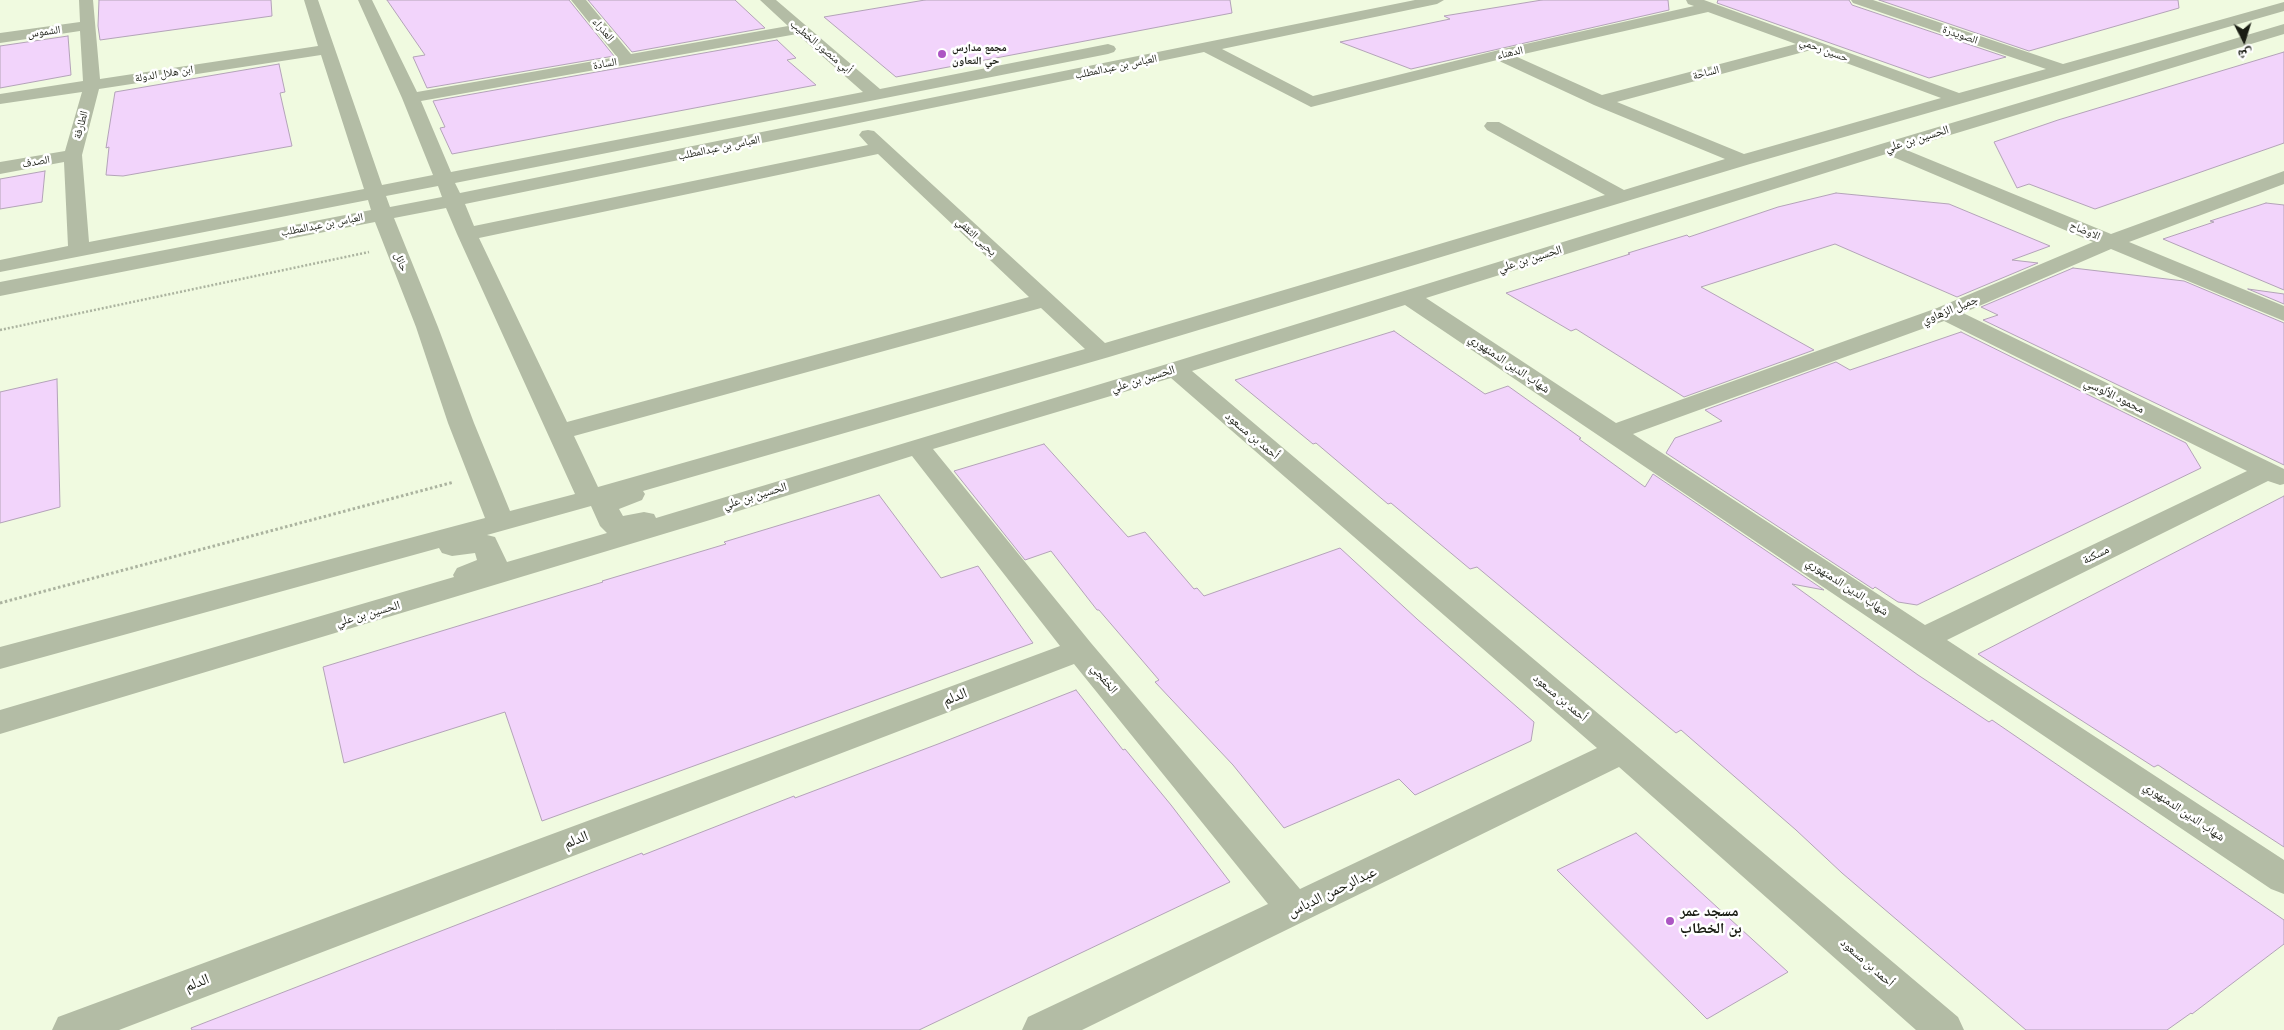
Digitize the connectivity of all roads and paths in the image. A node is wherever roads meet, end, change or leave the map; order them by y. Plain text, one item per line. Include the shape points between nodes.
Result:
1 (86, 0) edge
2 (311, 0) edge
3 (365, 0) edge
4 (578, 0) edge
5 (767, 0) edge
6 (1361, 0) edge
7 (1690, 0) edge
8 (1858, 0) edge
9 (1423, 1) edge
10 (1390, 4) edge
11 (2284, 6) edge
12 (1710, 8) junction
13 (1254, 21) dead end
14 (88, 25) junction
15 (799, 29) junction
16 (2284, 29) edge
17 (0, 38) edge
18 (1128, 45) dead end
19 (1812, 46) junction
20 (1208, 48) junction
21 (328, 49) junction
22 (1499, 55) junction
23 (628, 60) junction
24 (2063, 69) junction
25 (92, 85) junction
26 (876, 94) junction
27 (411, 98) junction
28 (1959, 99) junction
29 (0, 100) edge
30 (1600, 101) junction
31 (852, 121) junction
32 (1493, 126) dead end
33 (882, 148) junction
34 (1887, 148) junction
35 (73, 155) junction
36 (1743, 160) junction
37 (0, 168) edge
38 (599, 172) junction
39 (443, 178) junction
40 (2278, 184) edge
41 (374, 192) junction
42 (1621, 196) junction
43 (453, 200) junction
44 (619, 202) junction
45 (382, 213) junction
46 (467, 234) junction
47 (2110, 242) junction
48 (79, 250) junction
49 (371, 252) dead end
50 (0, 266) edge
51 (0, 289) edge
52 (1409, 296) junction
53 (1044, 300) junction
54 (1945, 313) junction
55 (2284, 314) edge
56 (0, 330) edge
57 (1101, 352) junction
58 (1175, 369) junction
59 (559, 432) junction
60 (1612, 432) junction
61 (917, 446) junction
62 (710, 463) junction
63 (451, 473) dead end
64 (2276, 475) edge
65 (590, 498) junction
66 (730, 504) junction
67 (502, 522) junction
68 (370, 556) junction
69 (0, 603) edge
70 (394, 606) junction
71 (1925, 638) junction
72 (1080, 650) junction
73 (0, 658) edge
74 (0, 722) edge
75 (1622, 751) junction
76 (2284, 878) edge
77 (1295, 910) junction
78 (72, 1030) edge
79 (1042, 1030) edge
80 (1944, 1030) edge

1 - 14 street, الطارفة
2 - 21 street, حائل
3 - 27 street
4 - 23 street, العذراء
5 - 15 street, أبي منصور الخطيب
6 - 13 street
7 - 12 street, حسين رحمي
8 - 24 street, الصويدرة
9 - 10 street, العباس بن عبدالمطلب
10 - 20 street, العباس بن عبدالمطلب
11 - 24 street
12 - 19 street, حسين رحمي
12 - 22 street, الدهناء
14 - 17 street, الشموس
14 - 25 street, الطارفة
15 - 23 street, السادة
15 - 26 street, أبي منصور الخطيب
16 - 34 street, الحسين بن علي
18 - 26 street, العباس بن عبدالمطلب
19 - 28 street, حسين رحمي
19 - 30 street, الساحة
20 - 22 street, الدهناء via 1311,102
20 - 31 street, العباس بن عبدالمطلب
21 - 25 street, ابن هلال الدولة
21 - 41 street, حائل
22 - 30 street
23 - 27 street, السادة
24 - 28 street
25 - 29 street, ابن هلال الدولة
25 - 35 street, الطارفة
26 - 39 street, العباس بن عبدالمطلب
27 - 39 street
28 - 36 street
30 - 36 street
31 - 33 street, يحيى الثقفي
31 - 38 street, العباس بن عبدالمطلب
32 - 42 street
33 - 44 street
33 - 53 street, يحيى الثقفي
34 - 47 street, الاوضاح
34 - 52 street, الحسين بن علي
35 - 37 street, الصدف
35 - 48 street, الطارفة
36 - 42 street
38 - 43 street, العباس بن عبدالمطلب
38 - 44 street
39 - 41 street, العباس بن عبدالمطلب
39 - 43 street
40 - 47 street, جميل الزهاوي
41 - 45 street, حائل
41 - 48 street, العباس بن عبدالمطلب
42 - 57 street
43 - 45 street, العباس بن عبدالمطلب
43 - 46 street
44 - 46 street
45 - 51 street, العباس بن عبدالمطلب
45 - 67 street, حائل
46 - 59 street
47 - 54 street, جميل الزهاوي
47 - 55 street, الاوضاح
48 - 50 street, العباس بن عبدالمطلب
49 - 56 path
52 - 58 street, الحسين بن علي
52 - 60 street, شهاب الدين الدمنهوري
53 - 57 street, يحيى الثقفي
53 - 59 street
54 - 60 street, جميل الزهاوي
54 - 64 street, محمود الألوسي
57 - 62 street
58 - 61 street, الحسين بن علي
58 - 75 street, أحمد بن مسعود
59 - 65 street
60 - 71 street, شهاب الدين الدمنهوري
61 - 66 street, الحسين بن علي
61 - 72 street, الخفجي
62 - 65 street
62 - 66 street via 604,505 614,526
63 - 69 path via 454,482
64 - 71 street, مسكنة
65 - 67 street
66 - 70 street, الحسين بن علي
67 - 68 street
68 - 70 street via 485,543 493,564
68 - 73 street
70 - 74 street, الحسين بن علي
71 - 76 street, شهاب الدين الدمنهوري
72 - 77 street, الخفجي
72 - 78 street, الدلم
75 - 77 street, عبدالرحمن الدباس
75 - 80 street, أحمد بن مسعود
77 - 79 street, عبدالرحمن الدباس

